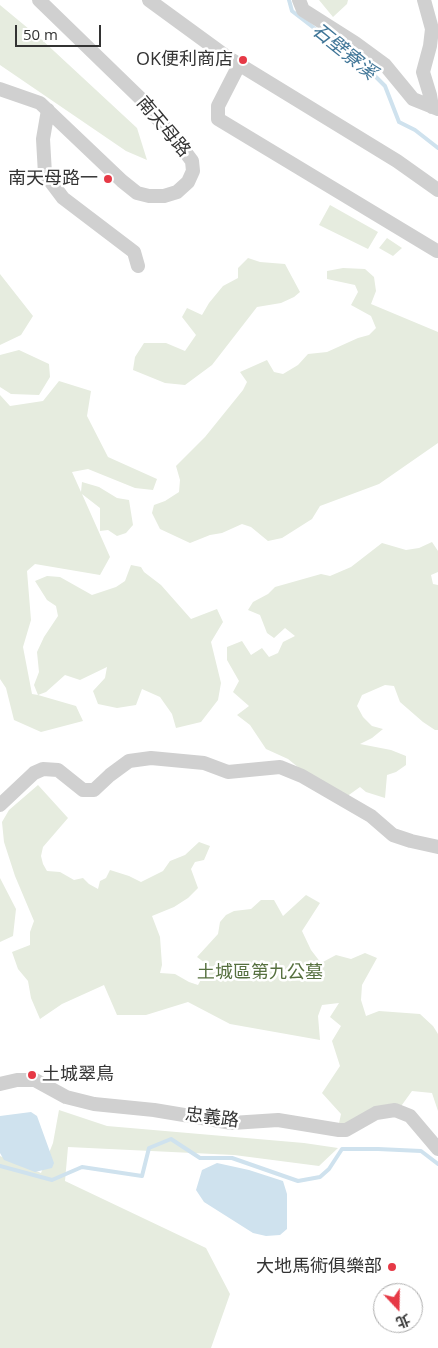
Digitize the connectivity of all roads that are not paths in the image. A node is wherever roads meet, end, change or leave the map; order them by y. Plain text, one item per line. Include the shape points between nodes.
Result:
1 (39, 0) edge
2 (149, 0) edge
3 (299, 0) edge
4 (424, 0) edge
5 (239, 65) junction
6 (0, 89) edge
7 (435, 108) edge
8 (48, 110) junction
9 (438, 190) edge
10 (437, 251) edge
11 (138, 266) dead end
12 (0, 805) edge
13 (438, 847) edge
14 (0, 1084) edge
15 (438, 1149) edge

1 - 8 street, 南天母路 via 140,98 184,149 192,161 188,182 177,192 164,196 137,193
2 - 5 street
3 - 7 street via 303,10 386,65 413,99
4 - 7 street via 432,29 423,72
5 - 9 street via 397,161
5 - 10 street via 218,106 218,119
6 - 8 street, 南天母路 via 40,103
8 - 11 street via 43,139 46,174 64,198 134,252
12 - 13 street via 43,768 58,770 83,790 94,790 129,761 151,758 204,763 228,772 280,767 302,776 371,816 393,835
14 - 15 street, 忠義路 via 35,1080 66,1096 94,1104 164,1111 232,1123 278,1120 346,1130 376,1113 395,1110 410,1116

